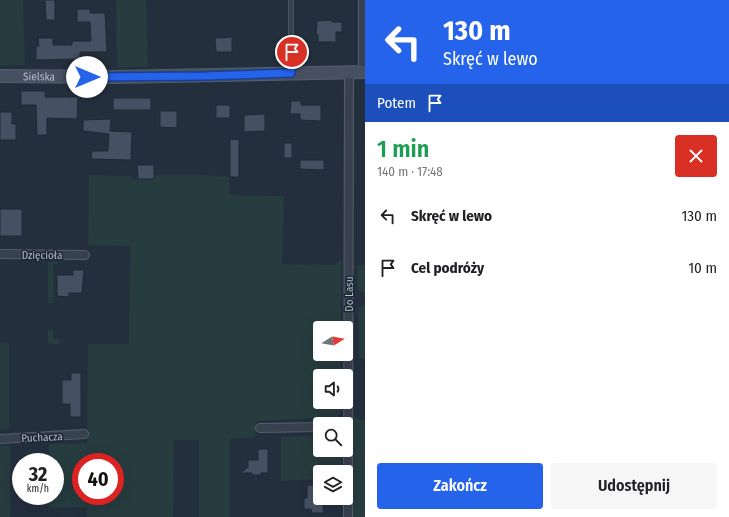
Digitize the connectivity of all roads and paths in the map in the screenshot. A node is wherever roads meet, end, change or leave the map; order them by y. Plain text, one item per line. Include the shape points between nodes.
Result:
1 (291, 0) edge
2 (363, 0) edge
3 (349, 72) junction
4 (364, 72) edge
5 (291, 73) junction
6 (0, 76) edge
7 (0, 254) edge
8 (85, 255) dead end
9 (347, 417) edge
10 (313, 427) edge
11 (260, 428) dead end
12 (84, 434) dead end
13 (0, 439) edge
14 (347, 457) edge
15 (348, 517) edge

1 - 5 lane
2 - 4 street
3 - 4 street, Sielska
3 - 5 street, Sielska
3 - 9 street, Do Lasu
5 - 6 street, Sielska via 114,77
7 - 8 street, Dzięcioła
10 - 11 street
12 - 13 street, Puchacza
14 - 15 street, Do Lasu

